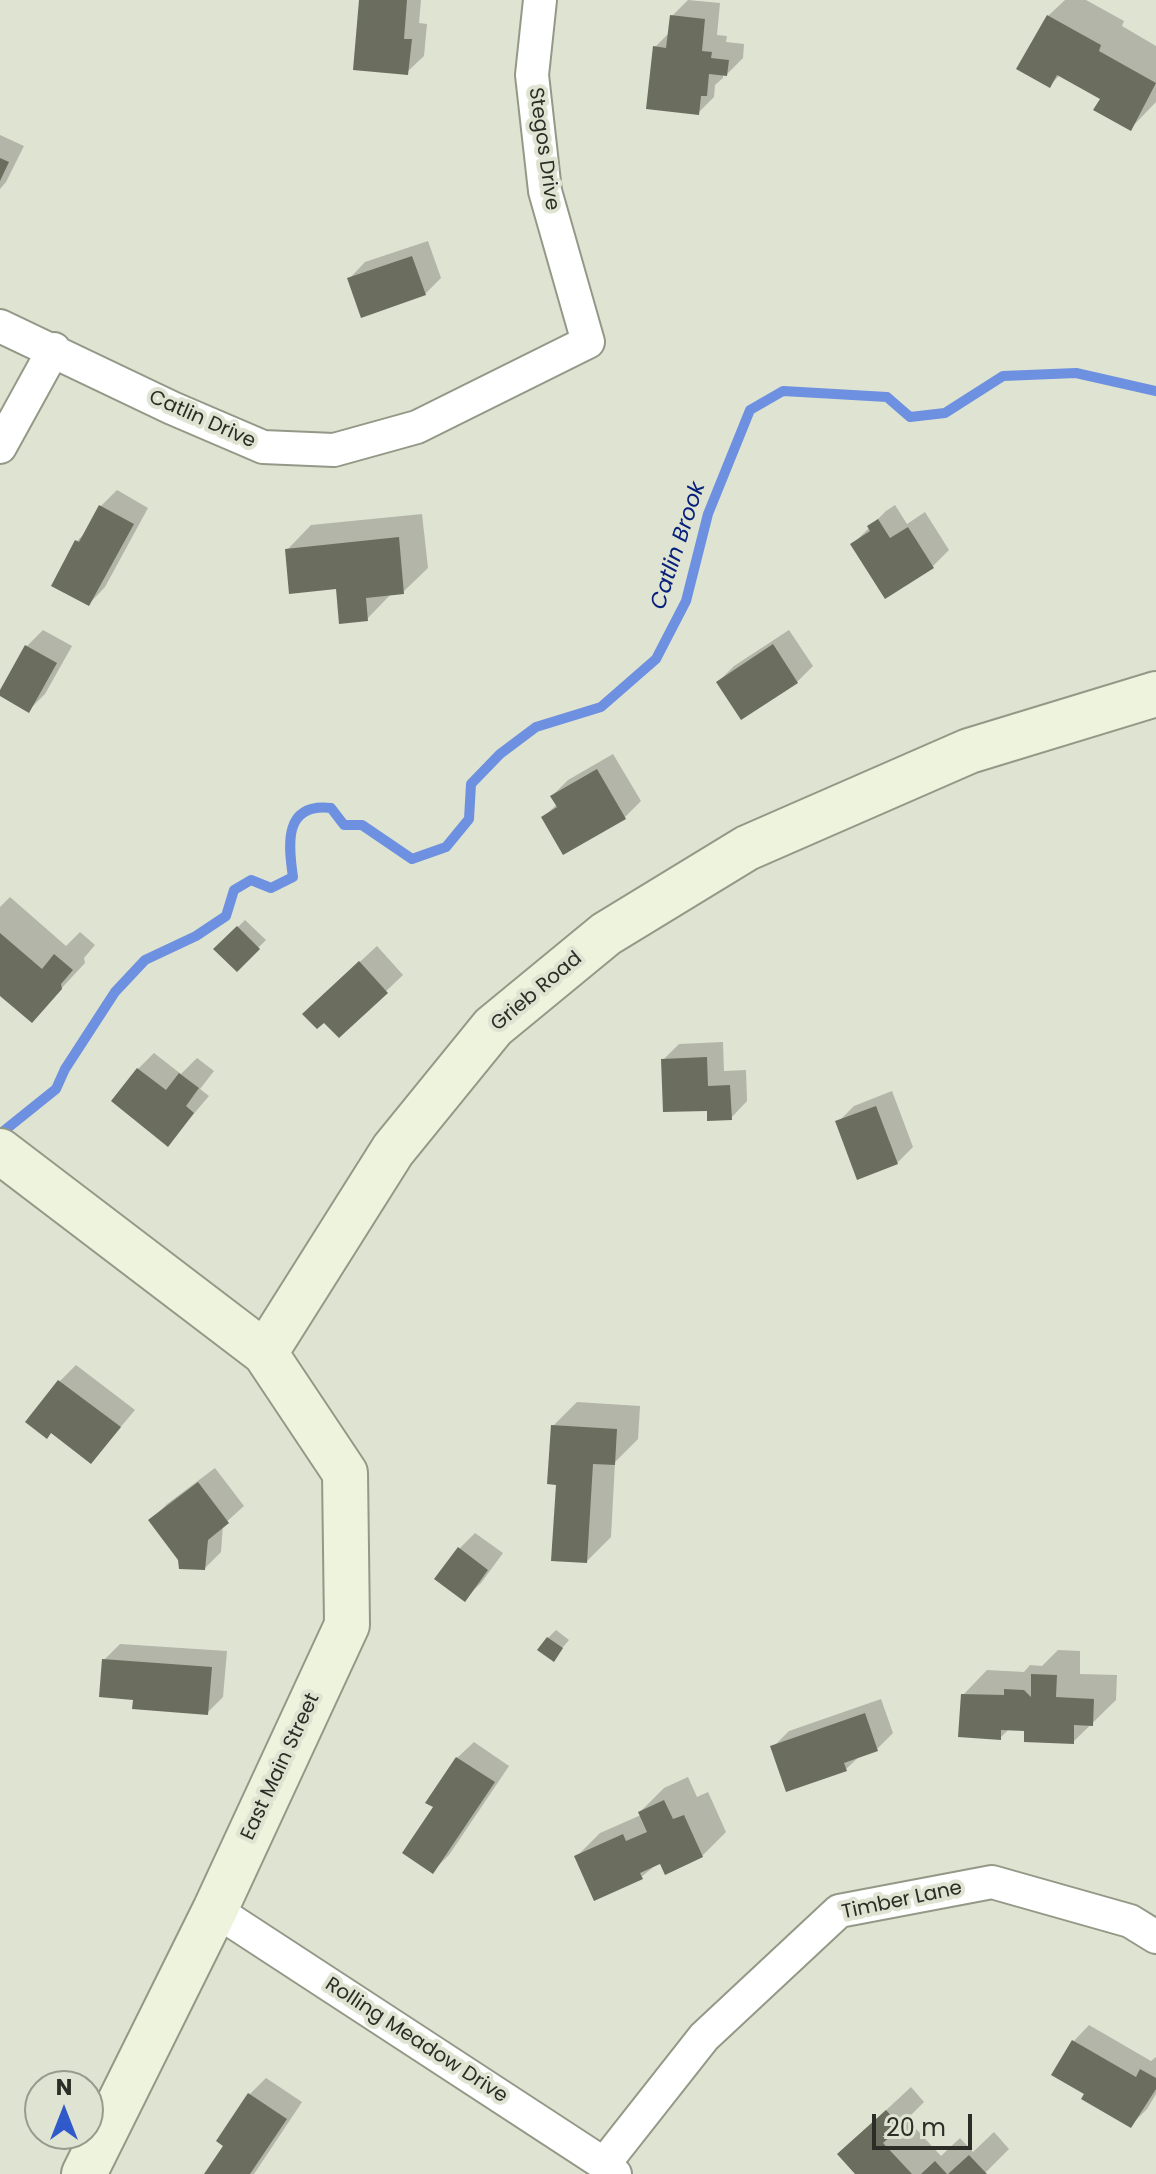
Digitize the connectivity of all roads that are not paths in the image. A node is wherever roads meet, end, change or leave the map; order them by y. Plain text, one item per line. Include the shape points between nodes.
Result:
1 (540, 0) edge
2 (0, 326) edge
3 (588, 342) joint
4 (54, 349) junction
5 (0, 447) edge
6 (1156, 694) edge
7 (8, 1157) edge
8 (265, 1353) junction
9 (215, 1910) junction
10 (1156, 1937) edge
11 (610, 2169) edge
12 (84, 2174) edge

1 - 3 street, Stegos Drive via 532,75 545,191
2 - 4 street, Catlin Drive
3 - 4 street, Catlin Drive via 417,427 334,450 263,447
4 - 5 street
6 - 8 main road, Grieb Road via 969,751 747,848 606,934 483,1039 393,1150
7 - 8 main road
8 - 9 main road, East Main Street via 345,1473 347,1625
9 - 11 street, Rolling Meadow Drive
9 - 12 main road, East Main Street
10 - 11 street, Timber Lane via 1130,1921 992,1882 839,1911 704,2037

